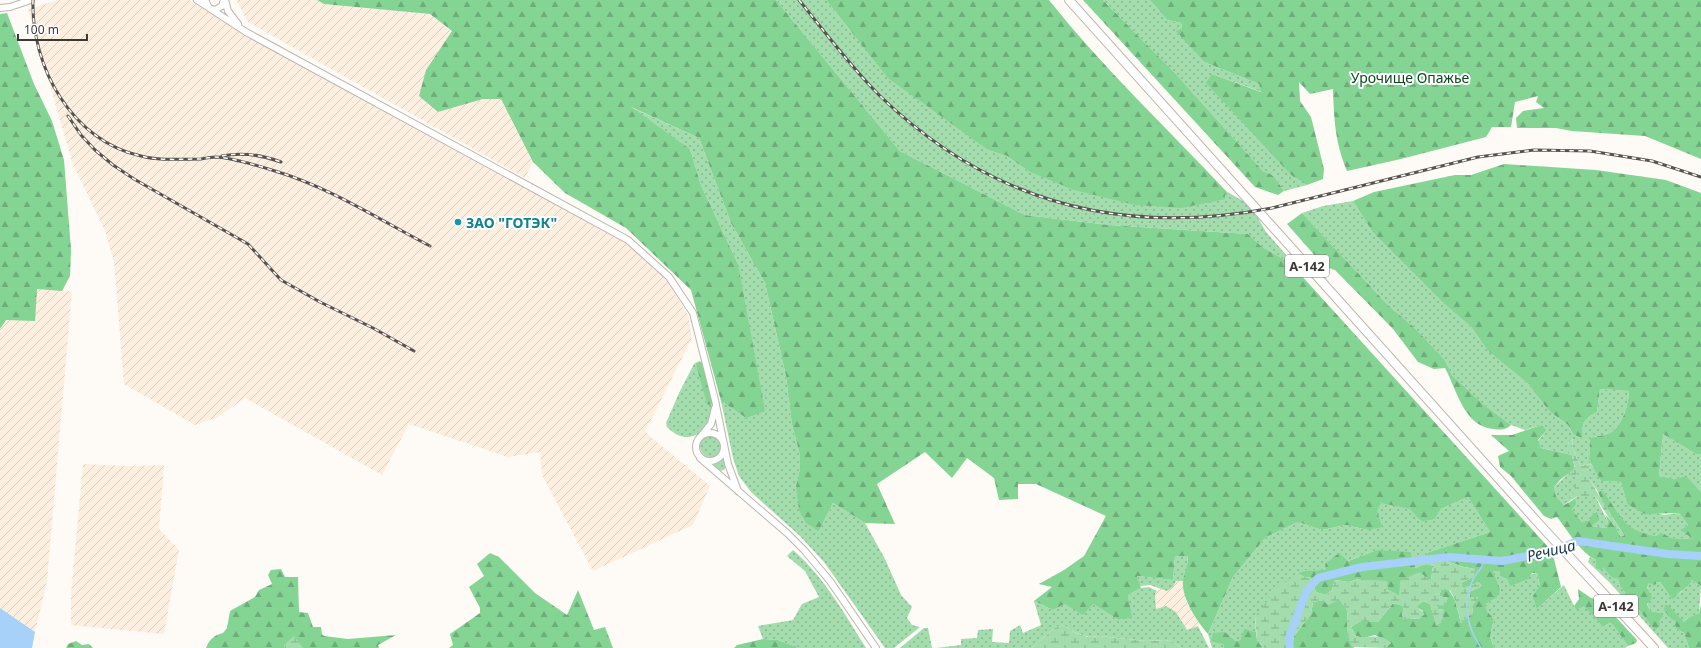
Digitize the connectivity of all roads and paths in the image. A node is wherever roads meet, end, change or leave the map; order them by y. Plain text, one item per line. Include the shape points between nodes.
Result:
1 (31, 0) edge
2 (197, 0) edge
3 (205, 0) edge
4 (224, 0) edge
5 (1068, 0) edge
6 (0, 8) edge
7 (209, 8) junction
8 (246, 32) junction
9 (715, 400) junction
10 (702, 435) junction
11 (724, 445) junction
12 (700, 458) junction
13 (738, 491) junction
14 (876, 648) edge
15 (1654, 648) edge

1 - 6 street
2 - 7 street
3 - 7 street
4 - 7 street via 219,8
4 - 8 street via 232,17
5 - 15 highway, А-142
7 - 8 street
8 - 9 street via 628,240 669,277 693,313
9 - 10 street via 713,420
9 - 11 street
10 - 11 street via 716,434
10 - 12 street via 696,446
11 - 12 street via 724,452 718,459 711,461
11 - 13 street
12 - 13 street
13 - 14 street via 787,532 819,566

